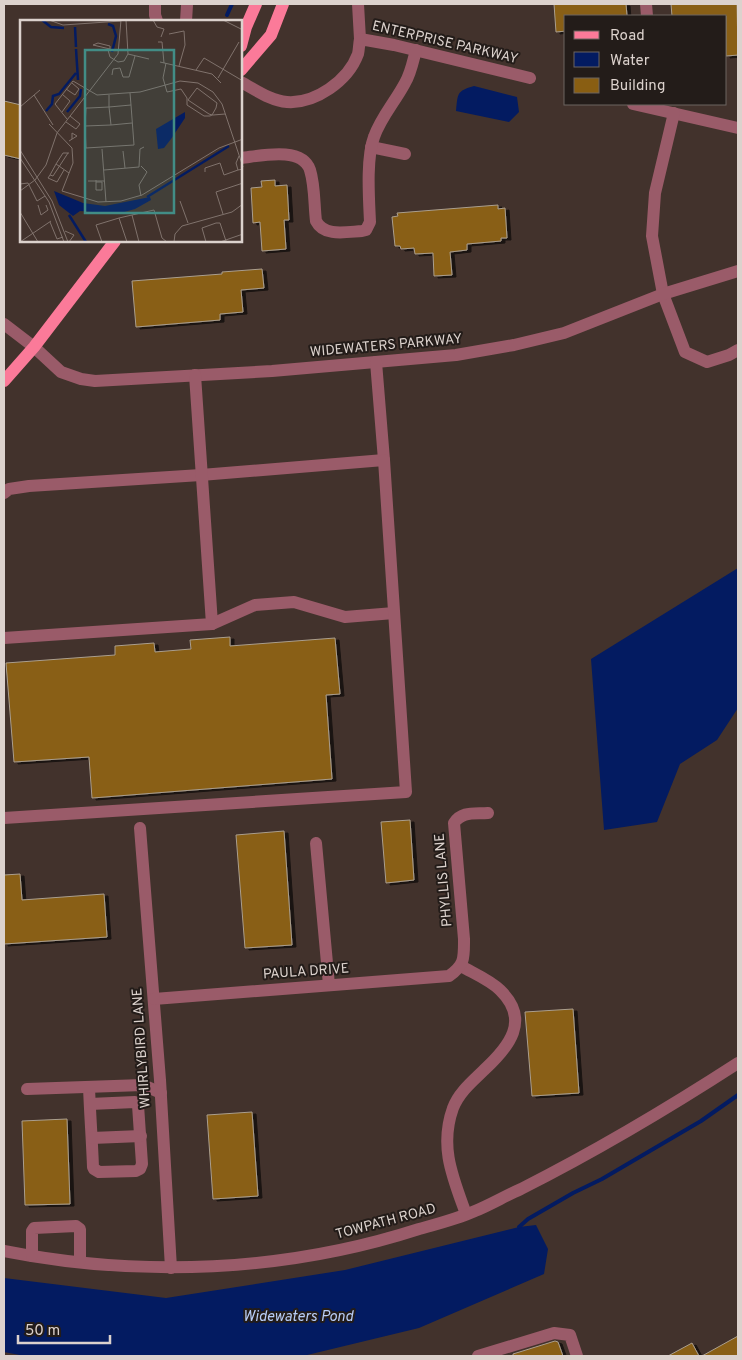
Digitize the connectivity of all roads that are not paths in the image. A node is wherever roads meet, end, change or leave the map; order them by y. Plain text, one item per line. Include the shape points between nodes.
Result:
1 (155, 4) edge
2 (187, 4) edge
3 (256, 4) edge
4 (283, 4) edge
5 (358, 4) edge
6 (156, 20) edge
7 (186, 20) edge
8 (360, 39) junction
9 (242, 42) edge
10 (416, 50) junction
11 (242, 69) edge
12 (530, 78) dead end
13 (242, 83) edge
14 (653, 106) edge
15 (674, 113) junction
16 (738, 128) edge
17 (371, 147) junction
18 (404, 154) dead end
19 (242, 158) edge
20 (114, 242) edge
21 (738, 272) edge
22 (663, 294) junction
23 (4, 324) edge
24 (34, 348) junction
25 (738, 350) edge
26 (376, 362) junction
27 (195, 375) junction
28 (4, 381) edge
29 (384, 460) junction
30 (201, 475) junction
31 (4, 494) edge
32 (394, 613) junction
33 (212, 624) junction
34 (4, 638) edge
35 (488, 813) dead end
36 (4, 818) edge
37 (140, 828) dead end
38 (316, 843) dead end
39 (460, 968) junction
40 (329, 985) junction
41 (154, 999) junction
42 (738, 1063) edge
43 (89, 1087) junction
44 (27, 1089) dead end
45 (161, 1093) junction
46 (90, 1104) junction
47 (141, 1136) junction
48 (92, 1138) junction
49 (466, 1214) junction
50 (4, 1251) edge
51 (32, 1256) junction
52 (80, 1261) junction
53 (171, 1268) junction
54 (478, 1356) edge
55 (577, 1356) edge

1 - 6 street
2 - 7 street
3 - 9 main road
4 - 11 main road via 271,35
5 - 8 street
8 - 10 street, ENTERPRISE PARKWAY
8 - 13 street, ENTERPRISE PARKWAY via 358,54 342,77 323,93 306,100 288,102 272,99
10 - 12 street, ENTERPRISE PARKWAY
10 - 17 street via 407,79 384,114
14 - 15 street
15 - 16 street
15 - 22 street via 655,193 652,236
17 - 18 street
17 - 19 street via 370,222 362,231 328,232 319,227 310,171 302,159 281,154
20 - 24 main road
21 - 22 street, WIDEWATERS PARKWAY
22 - 25 street via 685,352 707,362
22 - 26 street, WIDEWATERS PARKWAY via 564,333 514,345 456,356
23 - 24 street, WIDEWATERS PARKWAY
24 - 27 street, WIDEWATERS PARKWAY via 61,372 81,379
24 - 28 main road
26 - 27 street, WIDEWATERS PARKWAY
26 - 29 street
27 - 30 street
29 - 30 street
29 - 32 street
30 - 31 street via 29,486 9,489
30 - 33 street
32 - 33 street via 345,617 294,602 255,605
32 - 36 street via 406,792
33 - 34 street
35 - 39 street, PHYLLIS LANE via 464,814 454,824 464,939
37 - 41 street, WHIRLYBIRD LANE
38 - 40 street
39 - 40 street, PAULA DRIVE via 449,976
39 - 49 street via 499,989 510,1001 515,1016 515,1031 510,1042 465,1088 454,1106 449,1124 446,1151
40 - 41 street, PAULA DRIVE
41 - 45 street, WHIRLYBIRD LANE
42 - 49 street, TOWPATH ROAD via 586,1156
43 - 44 street
43 - 45 street via 143,1085
43 - 46 street
45 - 53 street, WHIRLYBIRD LANE
46 - 47 street via 135,1102 139,1108
46 - 48 street
47 - 48 street
47 - 48 street via 142,1167 136,1171 96,1171
49 - 53 street, TOWPATH ROAD via 384,1240 302,1258
50 - 51 street, TOWPATH ROAD
51 - 52 street, TOWPATH ROAD
51 - 52 street via 34,1228 76,1226 80,1229
52 - 53 street, TOWPATH ROAD
54 - 55 street via 554,1333 570,1335

